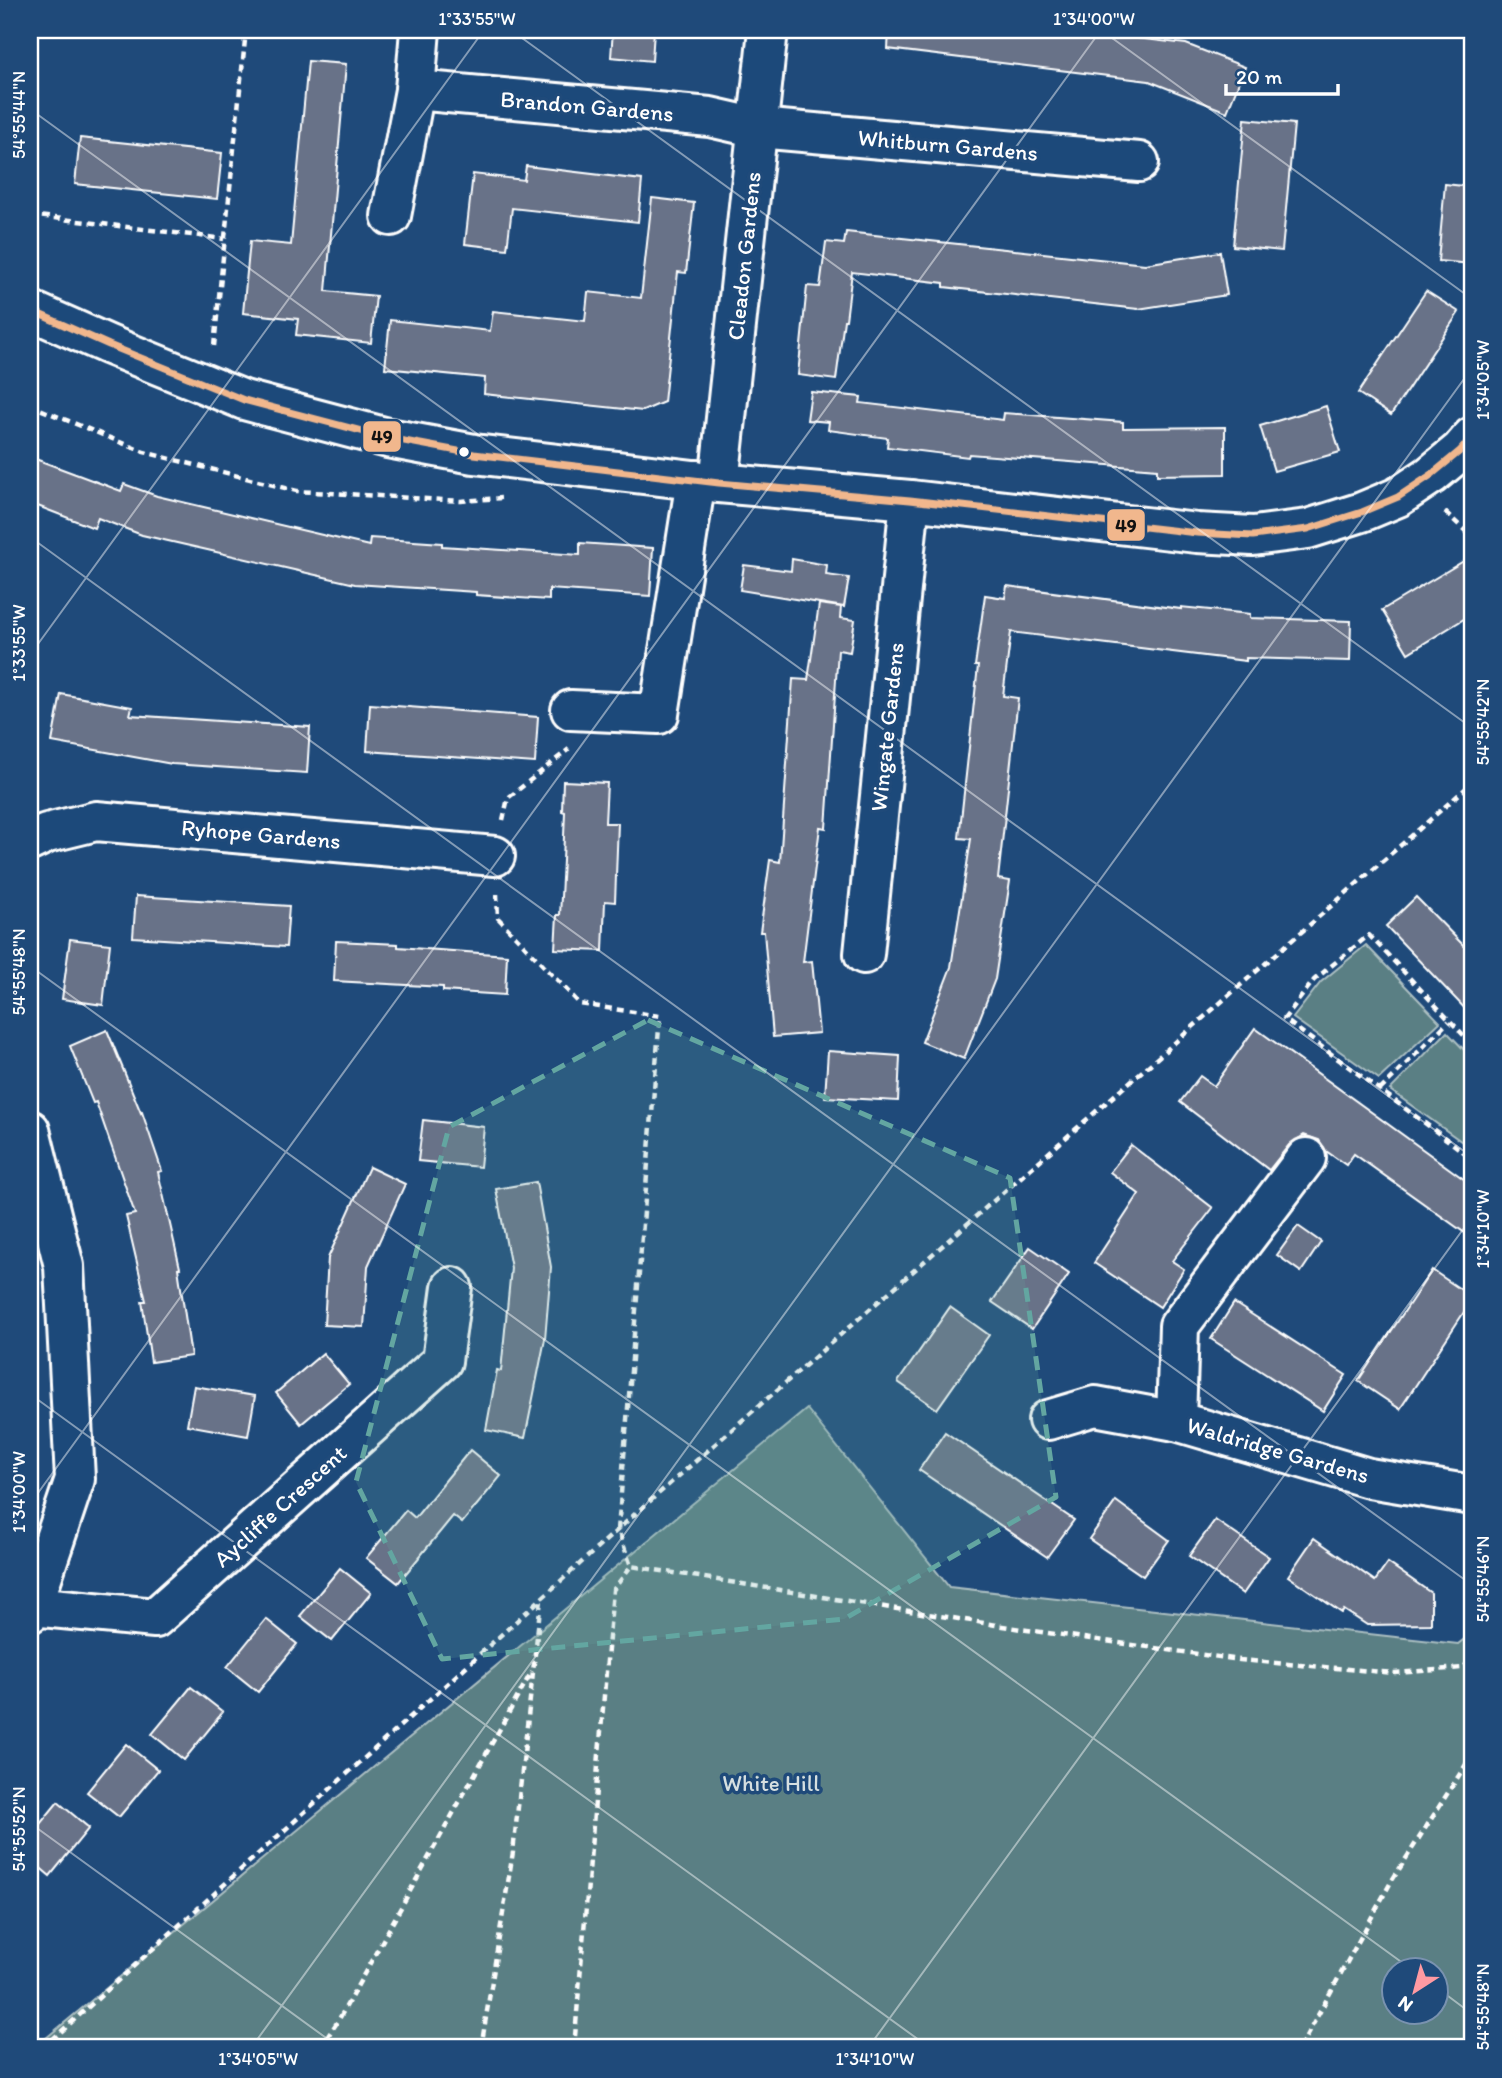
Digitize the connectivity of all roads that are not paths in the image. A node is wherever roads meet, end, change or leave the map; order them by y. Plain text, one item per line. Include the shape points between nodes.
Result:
1 (420, 30) edge
2 (768, 30) edge
3 (415, 90) junction
4 (758, 128) junction
5 (1139, 162) dead end
6 (391, 216) dead end
7 (30, 310) edge
8 (1472, 437) edge
9 (707, 481) junction
10 (910, 500) junction
11 (571, 710) road end
12 (30, 841) edge
13 (495, 856) road end
14 (864, 954) dead end
15 (30, 1130) edge
16 (1306, 1158) dead end
17 (452, 1287) dead end
18 (1048, 1420) dead end
19 (1176, 1420) junction
20 (1472, 1495) edge
21 (31, 1609) edge

1 - 3 street
2 - 4 street, Cleadon Gardens
3 - 4 street, Brandon Gardens via 710,117
3 - 6 street
4 - 5 street, Whitburn Gardens
4 - 9 street, Cleadon Gardens
7 - 9 street via 206,386 388,438 474,454
8 - 10 street via 1431,475 1398,497 1308,529 1254,536
9 - 10 street
9 - 11 street, Cleadon Gardens via 659,714
10 - 14 street, Wingate Gardens
12 - 13 street, Ryhope Gardens via 96,821
15 - 21 street, Aycliffe Crescent via 64,1266 75,1479
16 - 19 street, Waldridge Gardens via 1179,1326
17 - 21 street, Aycliffe Crescent via 442,1361 155,1618
18 - 19 street via 1095,1406
19 - 20 street, Waldridge Gardens via 1369,1478

